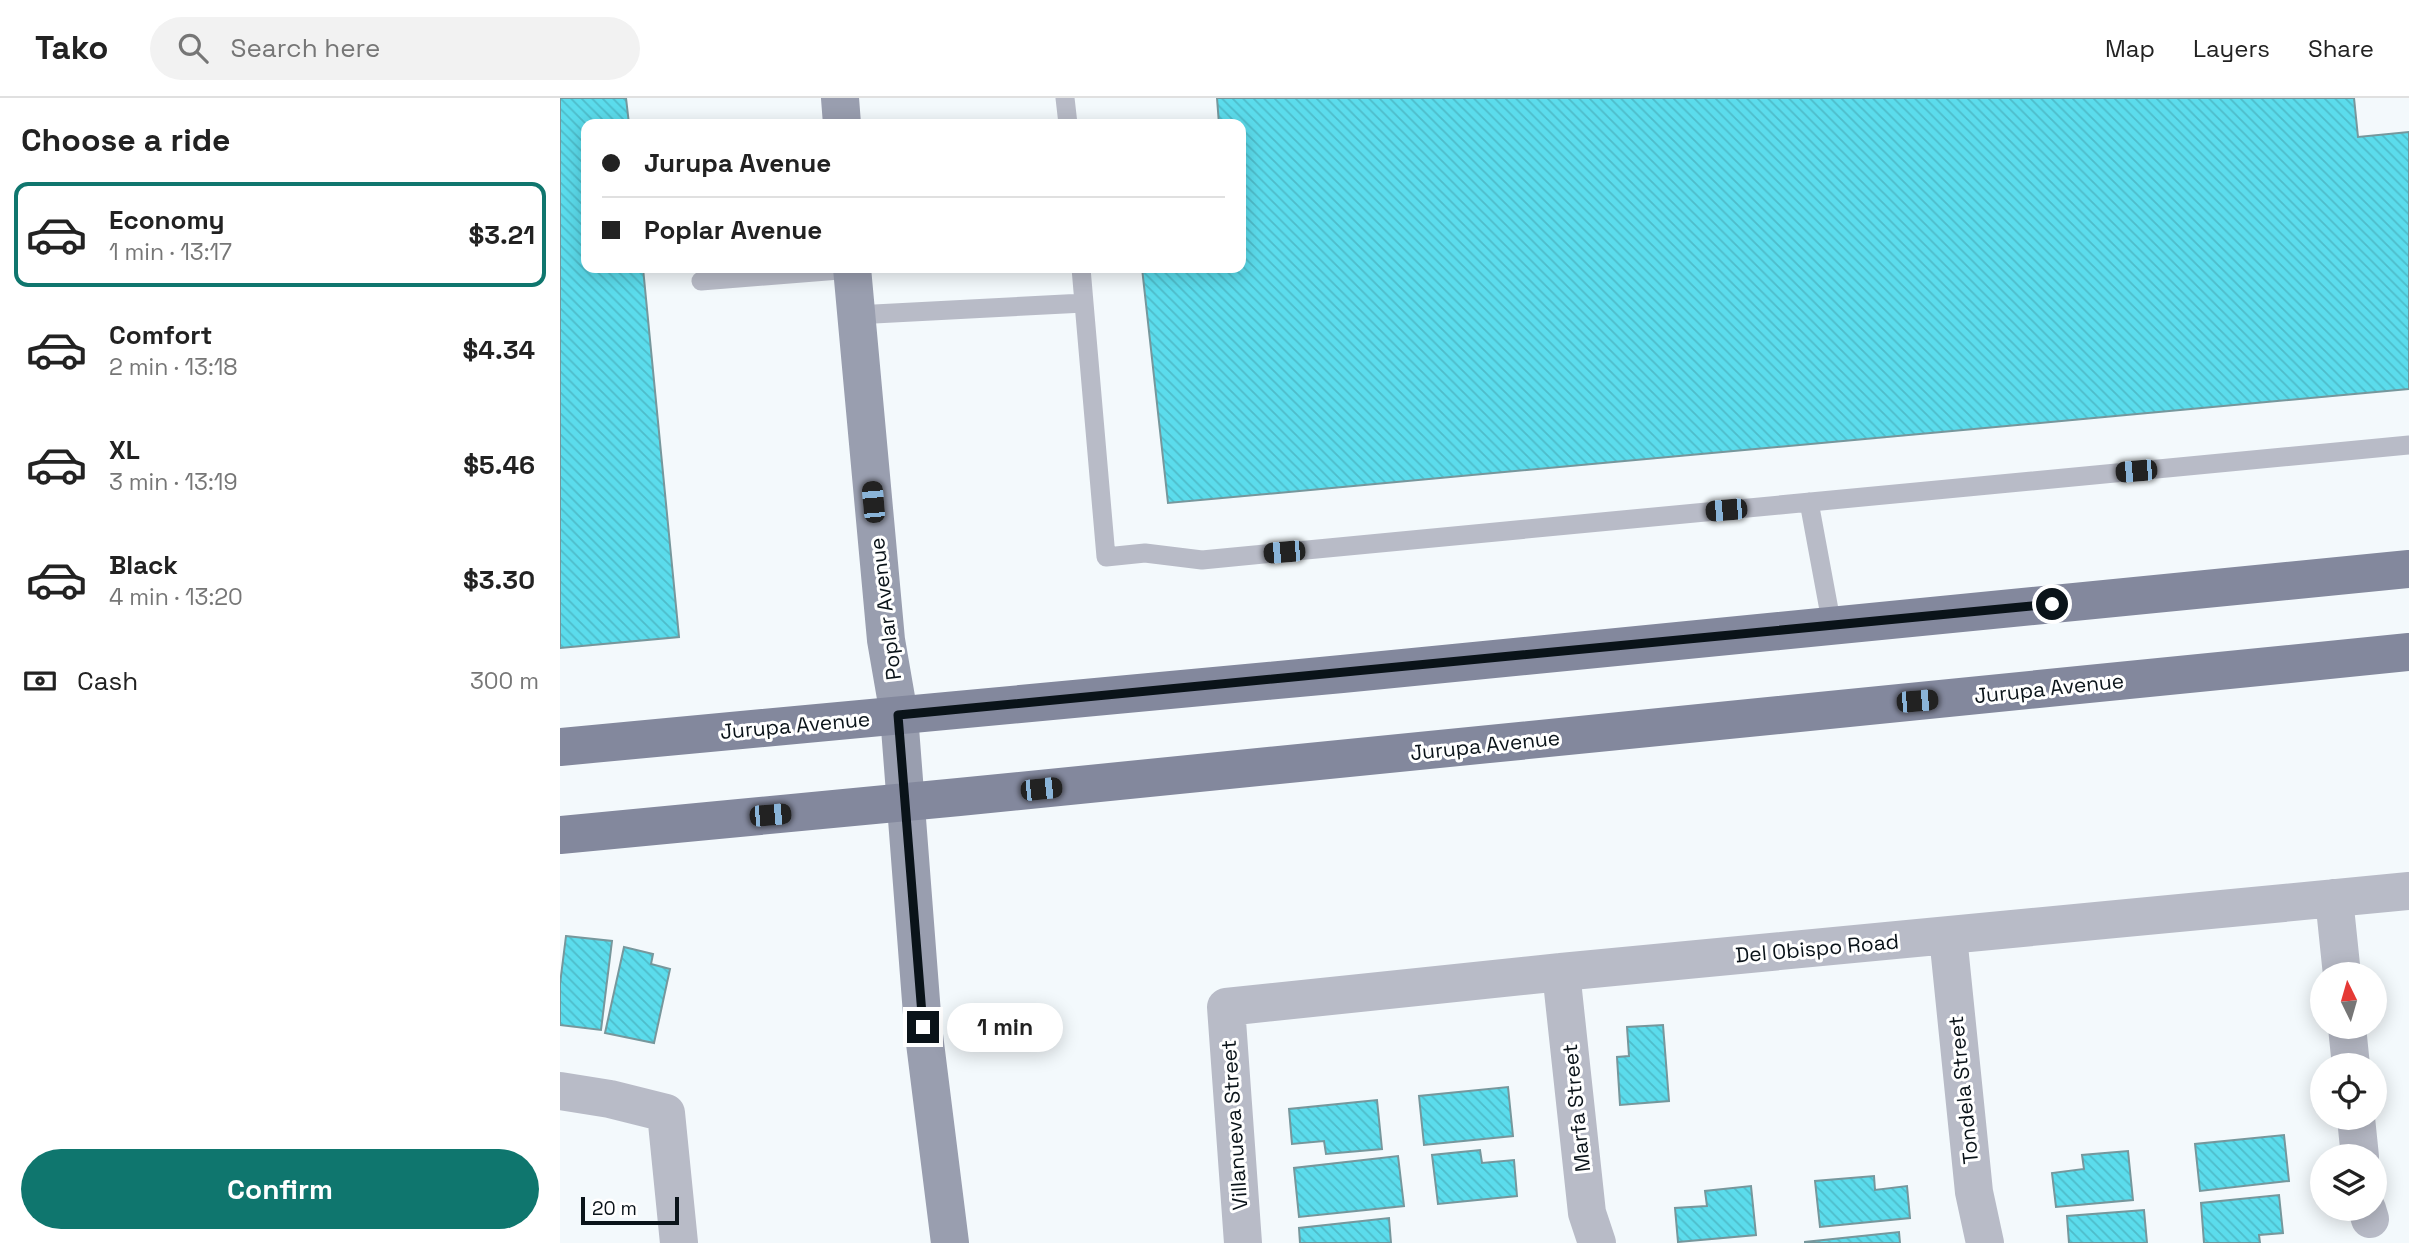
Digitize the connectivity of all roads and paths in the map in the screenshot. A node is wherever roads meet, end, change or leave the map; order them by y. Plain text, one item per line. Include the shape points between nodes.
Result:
1 (840, 98) edge
2 (1065, 98) edge
3 (842, 119) edge
4 (1067, 119) edge
5 (794, 273) edge
6 (852, 273) edge
7 (1081, 273) edge
8 (701, 281) dead end
9 (1084, 303) junction
10 (855, 315) junction
11 (2409, 445) edge
12 (1809, 502) junction
13 (2409, 569) edge
14 (1832, 626) junction
15 (2409, 652) edge
16 (898, 715) junction
17 (560, 747) edge
18 (906, 802) junction
19 (560, 835) edge
20 (2409, 891) edge
21 (2334, 898) junction
22 (1948, 936) junction
23 (2341, 962) edge
24 (1561, 972) junction
25 (1226, 1007) joint
26 (560, 1091) edge
27 (679, 1243) edge
28 (950, 1243) edge
29 (1243, 1243) edge
30 (1597, 1243) edge
31 (1985, 1243) edge

1 - 3 street
2 - 4 lane
5 - 8 lane
6 - 10 street, Poplar Avenue
7 - 9 lane
9 - 10 lane
9 - 12 lane via 1106,557 1144,553 1202,560
10 - 16 street, Poplar Avenue via 886,640
11 - 12 lane
12 - 14 lane
13 - 14 main road, Jurupa Avenue
14 - 16 main road, Jurupa Avenue
15 - 18 main road, Jurupa Avenue
16 - 17 main road, Jurupa Avenue
16 - 18 street, Poplar Avenue
18 - 19 main road, Jurupa Avenue
18 - 28 street, Poplar Avenue via 923,1027
20 - 21 street, Del Obispo Road
21 - 22 street, Del Obispo Road
21 - 23 street
22 - 24 street, Del Obispo Road
22 - 31 street, Tondela Street via 1973,1192
24 - 25 street, Del Obispo Road
24 - 30 street, Marfa Street via 1587,1213
25 - 29 street, Villanueva Street
26 - 27 street via 666,1113

